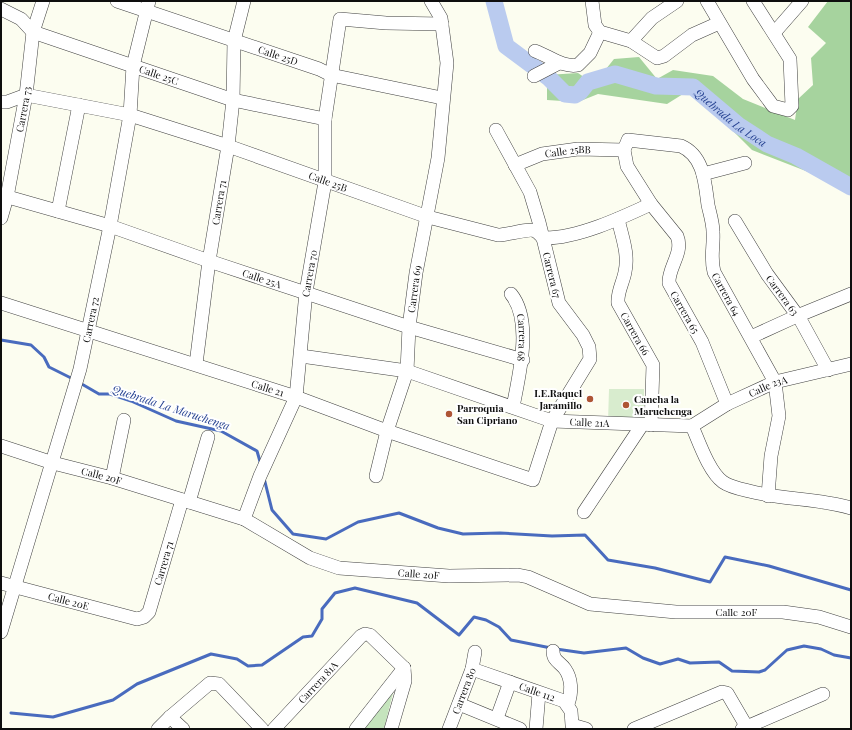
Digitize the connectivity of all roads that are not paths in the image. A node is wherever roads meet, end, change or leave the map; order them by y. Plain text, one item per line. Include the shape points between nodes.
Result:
1 (43, 1) edge
2 (117, 1) edge
3 (244, 1) edge
4 (430, 1) edge
5 (592, 1) edge
6 (676, 1) edge
7 (707, 1) edge
8 (753, 1) edge
9 (802, 1) edge
10 (148, 6) edge
11 (1, 10) edge
12 (719, 23) junction
13 (442, 24) junction
14 (33, 32) junction
15 (600, 32) junction
16 (774, 33) junction
17 (234, 41) junction
18 (631, 41) junction
19 (535, 52) dead end
20 (555, 65) junction
21 (133, 66) junction
22 (331, 75) junction
23 (536, 75) dead end
24 (26, 96) junction
25 (442, 98) junction
26 (234, 100) junction
27 (1, 102) edge
28 (79, 105) junction
29 (130, 115) junction
30 (326, 119) junction
31 (496, 130) dead end
32 (626, 145) junction
33 (228, 146) junction
34 (745, 164) dead end
35 (515, 165) junction
36 (703, 174) junction
37 (325, 182) junction
38 (4, 196) edge
39 (651, 204) junction
40 (58, 211) junction
41 (428, 217) junction
42 (1, 218) edge
43 (618, 219) junction
44 (735, 221) dead end
45 (110, 226) junction
46 (543, 238) junction
47 (209, 261) junction
48 (306, 292) junction
49 (511, 294) dead end
50 (851, 294) edge
51 (1, 303) edge
52 (797, 316) junction
53 (409, 327) junction
54 (89, 332) junction
55 (751, 337) junction
56 (300, 356) junction
57 (523, 360) junction
58 (196, 364) junction
59 (851, 364) edge
60 (828, 370) junction
61 (407, 371) junction
62 (775, 382) junction
63 (296, 397) junction
64 (727, 404) junction
65 (513, 407) junction
66 (124, 420) dead end
67 (552, 421) junction
68 (646, 425) junction
69 (692, 426) junction
70 (387, 431) junction
71 (208, 437) dead end
72 (1, 446) edge
73 (53, 463) junction
74 (376, 476) dead end
75 (112, 478) junction
76 (533, 480) joint
77 (768, 496) junction
78 (186, 501) junction
79 (851, 508) edge
80 (584, 512) dead end
81 (244, 519) junction
82 (1, 583) edge
83 (14, 587) junction
84 (137, 619) joint
85 (851, 628) edge
86 (1, 632) edge
87 (553, 651) dead end
88 (475, 652) dead end
89 (404, 668) junction
90 (472, 669) junction
91 (510, 682) junction
92 (539, 693) junction
93 (823, 694) dead end
94 (459, 704) junction
95 (568, 704) junction
96 (170, 716) junction
97 (497, 718) junction
98 (573, 727) edge
99 (746, 728) edge
100 (158, 729) edge
101 (183, 729) edge
102 (262, 729) edge
103 (274, 729) edge
104 (356, 729) edge
105 (390, 729) edge
106 (449, 729) edge
107 (518, 729) edge
108 (536, 729) edge
109 (586, 729) edge
110 (634, 729) edge

1 - 14 street, Carrera 73
2 - 10 street, Calle 25D
3 - 17 street, Carrera 71
4 - 13 street, Carrera 69 via 442,18
5 - 15 street via 595,25
6 - 18 street via 652,18
7 - 12 street
8 - 16 street
9 - 16 street
10 - 17 street, Calle 25D
10 - 21 street, Carrera 72
11 - 14 street, Calle 25C via 21,19
12 - 16 street via 753,79 773,106 788,110 792,106 790,59
12 - 18 street via 692,35 660,58
13 - 22 street, Carrera 70 via 340,19
13 - 25 street, Carrera 69 via 446,63
14 - 21 street, Calle 25C
14 - 24 street, Carrera 73
15 - 18 street
15 - 20 street via 590,53 578,65
17 - 22 street, Calle 25D via 318,68
17 - 26 street, Carrera 71
19 - 20 street via 548,55
20 - 23 street
21 - 26 street, Calle 25C
21 - 29 street, Carrera 72
22 - 25 street, Calle 25D
22 - 30 street, Carrera 70
24 - 27 street, Calle 25B
24 - 28 street, Calle 25B
24 - 38 street, Carrera 73
25 - 41 street, Carrera 69 via 438,158
26 - 30 street, Calle 25C
26 - 33 street, Carrera 71
28 - 29 street, Calle 25B
28 - 40 street
29 - 33 street, Calle 25B
29 - 45 street, Carrera 72
30 - 37 street, Carrera 70
31 - 35 street, Carrera 67
32 - 35 street, Calle 25BB via 542,154
32 - 36 street, Carrera 64 via 682,146 696,157
32 - 39 street, Carrera 65 via 627,166
33 - 37 street, Calle 25B
33 - 47 street, Carrera 71
34 - 36 street
35 - 46 street, Carrera 67 via 530,192
36 - 55 street, Carrera 64 via 714,232 711,260 714,272
37 - 41 street, Calle 25B
37 - 48 street, Carrera 70
38 - 40 street, Calle 25A
38 - 42 street, Carrera 73
39 - 43 street, Calle 25B
39 - 64 street, Carrera 65 via 680,242 679,251 668,275 669,284 702,342
40 - 45 street, Calle 25A
41 - 46 street, Calle 25B via 498,235 536,231
41 - 53 street, Carrera 69 via 416,273
43 - 46 street, Calle 25B via 562,237
43 - 68 street, Carrera 66 via 627,254 625,272 617,295 618,303 653,365
44 - 52 street, Carrera 63 via 766,274
45 - 47 street, Calle 25A
45 - 54 street, Carrera 72
46 - 67 street, Carrera 67 via 559,303 584,335 590,360
47 - 48 street, Calle 25A
47 - 58 street, Carrera 71
48 - 53 street, Calle 25A
48 - 56 street, Carrera 70
49 - 57 street, Carrera 68 via 517,301 521,314
50 - 52 street
51 - 54 street, Calle 21
52 - 55 street
52 - 60 street, Carrera 63
53 - 57 street, Calle 25A
53 - 61 street, Carrera 69
54 - 58 street, Calle 21
54 - 73 street, Carrera 72
55 - 62 street, Carrera 64
56 - 61 street, Calle 21A
56 - 63 street, Carrera 70
57 - 65 street, Carrera 68
58 - 63 street, Calle 21
59 - 60 street, Calle 23A
60 - 62 street, Calle 23A
61 - 65 street, Calle 21A
61 - 70 street, Carrera 69
62 - 64 street, Calle 23A
62 - 77 street, Carrera 64 via 779,416 771,456
63 - 70 street, Calle 21
63 - 81 street, Carrera 70 via 260,476
64 - 69 street, Calle 23A
65 - 67 street, Calle 21A
66 - 75 street
67 - 68 street, Calle 21A
67 - 76 street, Carrera 67
68 - 69 street, Calle 21A
68 - 80 street
69 - 77 street via 705,456 723,482
70 - 74 street, Carrera 69
70 - 76 street, Calle 21
71 - 78 street, Carrera 71
72 - 73 street, Calle 20F
73 - 75 street, Calle 20F
73 - 83 street, Carrera 72
75 - 78 street, Calle 20F
77 - 79 street via 834,503
78 - 81 street, Calle 20F
78 - 84 street, Carrera 71 via 149,612
81 - 85 street, Calle 20F via 310,558 339,568 449,576 518,575 590,604 676,612 783,612 819,617
82 - 83 street, Calle 20E
83 - 84 street, Calle 20E
83 - 86 street, Carrera 72
87 - 95 street via 554,658 565,669 571,684
88 - 90 street, Carrera 80
89 - 103 street, Carrera 81A via 365,634
89 - 104 street
89 - 105 street via 405,681
90 - 91 street, Calle 112
90 - 94 street, Carrera 80
91 - 92 street, Calle 112
91 - 97 street
92 - 95 street, Calle 112
92 - 108 street
93 - 99 street
94 - 97 street
94 - 106 street, Carrera 80
95 - 98 street, Calle 112
96 - 100 street
96 - 101 street
96 - 102 street via 210,683 219,684
97 - 107 street
98 - 109 street, Calle 112
99 - 110 street via 727,693 722,692

